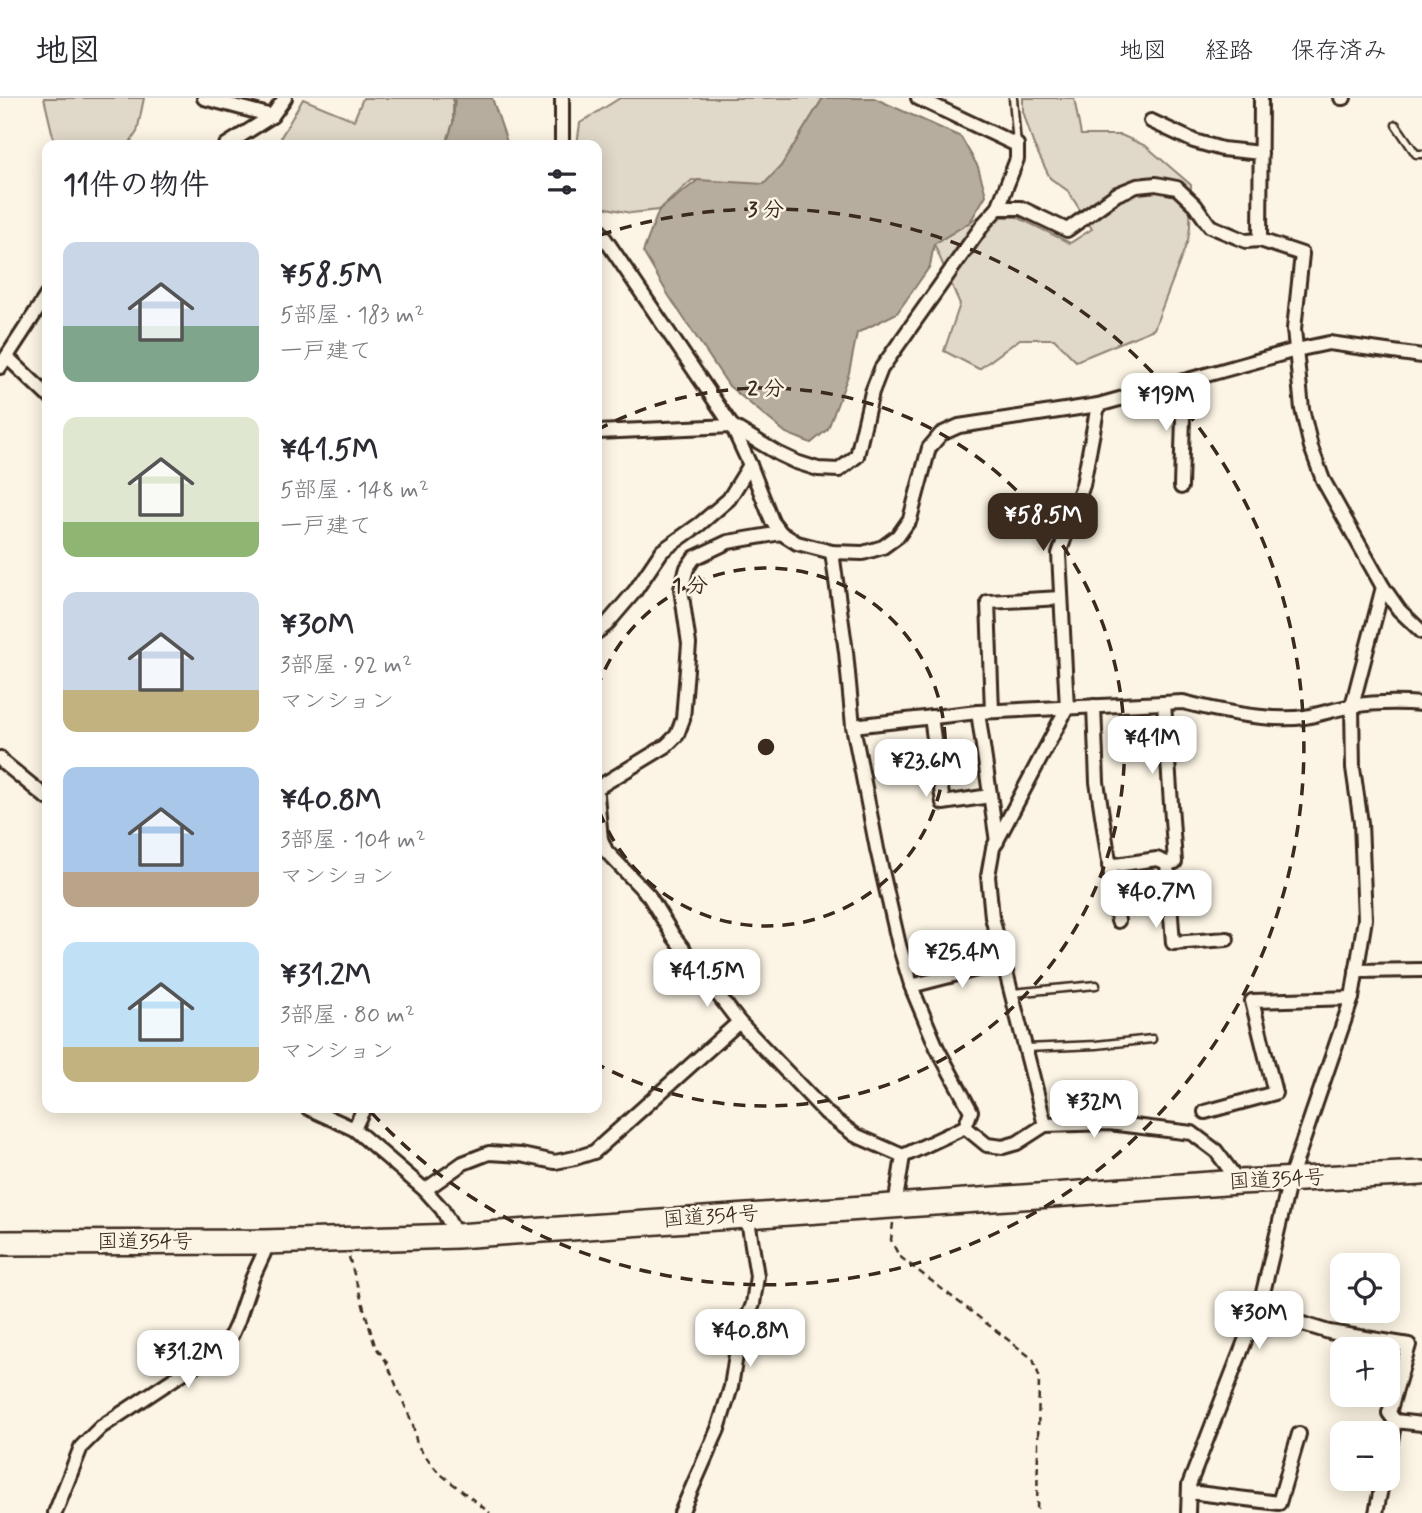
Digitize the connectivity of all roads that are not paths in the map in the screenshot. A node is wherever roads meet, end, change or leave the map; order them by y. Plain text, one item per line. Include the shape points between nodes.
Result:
1 (204, 98) edge
2 (285, 98) edge
3 (562, 98) edge
4 (918, 98) edge
5 (1013, 98) edge
6 (1261, 98) edge
7 (272, 116) junction
8 (1152, 121) dead end
9 (1396, 125) dead end
10 (234, 140) edge
11 (562, 140) edge
12 (1017, 145) junction
13 (1261, 153) junction
14 (1422, 154) edge
15 (998, 208) junction
16 (602, 233) edge
17 (1260, 240) junction
18 (42, 303) edge
19 (1296, 350) junction
20 (1422, 356) edge
21 (2, 364) edge
22 (1184, 381) junction
23 (42, 392) edge
24 (1098, 405) junction
25 (732, 426) junction
26 (602, 432) edge
27 (750, 465) junction
28 (1181, 487) dead end
29 (781, 533) junction
30 (832, 552) junction
31 (1383, 587) junction
32 (1061, 598) junction
33 (602, 628) edge
34 (1422, 632) edge
35 (1164, 703) junction
36 (1422, 704) edge
37 (1094, 706) junction
38 (1352, 706) junction
39 (1067, 708) junction
40 (985, 711) junction
41 (931, 717) junction
42 (853, 726) junction
43 (0, 758) edge
44 (602, 785) edge
45 (42, 794) edge
46 (990, 796) junction
47 (997, 842) junction
48 (602, 850) edge
49 (1167, 863) junction
50 (1109, 866) junction
51 (1118, 921) dead end
52 (1227, 939) dead end
53 (1004, 962) junction
54 (1422, 970) edge
55 (1356, 971) junction
56 (1096, 985) dead end
57 (911, 986) junction
58 (1012, 993) junction
59 (1352, 998) junction
60 (739, 1022) junction
61 (1152, 1039) dead end
62 (1026, 1048) junction
63 (1205, 1112) dead end
64 (319, 1113) edge
65 (362, 1113) edge
66 (1045, 1125) junction
67 (965, 1127) junction
68 (354, 1129) junction
69 (904, 1157) junction
70 (1422, 1173) edge
71 (1290, 1179) junction
72 (1239, 1182) junction
73 (425, 1190) junction
74 (895, 1206) junction
75 (747, 1214) junction
76 (457, 1236) junction
77 (264, 1242) junction
78 (0, 1243) edge
79 (1257, 1310) junction
80 (1395, 1421) edge
81 (1400, 1422) edge
82 (1422, 1424) edge
83 (1299, 1434) dead end
84 (1381, 1491) edge
85 (1189, 1492) junction
86 (55, 1513) edge
87 (681, 1513) edge
88 (1188, 1513) edge
89 (1376, 1513) edge

1 - 7 street
2 - 7 street
3 - 11 street
4 - 12 street
5 - 12 lane
6 - 13 street
7 - 10 street
8 - 13 street via 1194,141
9 - 14 lane via 1416,153
12 - 15 street via 1017,159
13 - 17 street
15 - 17 street via 1021,208 1067,230 1117,194 1156,184 1177,188 1210,226 1246,241
15 - 25 street via 881,369 857,456 839,470 818,468 779,454
16 - 25 street
17 - 19 street via 1303,254 1294,329
18 - 21 street
19 - 20 street via 1329,343
19 - 22 street
19 - 31 street via 1302,409 1323,480
21 - 23 street
22 - 24 street
22 - 28 street
24 - 30 street via 959,426 941,434 929,448 910,519 898,536 863,553
24 - 32 street via 1083,485 1059,554
25 - 26 street
25 - 27 street
27 - 29 street
27 - 33 street via 729,499 662,551
29 - 30 street via 797,543
29 - 44 street via 728,542 694,558 681,589 689,644 683,719 677,735
30 - 42 street
31 - 34 street
31 - 38 street
32 - 39 street
32 - 40 street via 988,602
35 - 37 street
35 - 38 street via 1183,702 1268,717 1303,717
35 - 49 street via 1175,862
36 - 38 street
37 - 39 street
37 - 50 street via 1097,782
38 - 55 street via 1365,919
39 - 40 street
39 - 47 street
40 - 41 street
40 - 46 street
41 - 42 street
41 - 46 street via 943,803
42 - 57 street
43 - 45 street
46 - 47 street
47 - 53 street via 988,876 992,917
48 - 60 street via 649,896
49 - 50 street via 1157,859
49 - 52 street via 1173,943
50 - 51 street
53 - 57 street
53 - 58 street
54 - 55 street
55 - 59 street
56 - 58 lane
57 - 67 street via 971,1111
58 - 62 street
59 - 63 street via 1252,1001 1275,1093
59 - 71 street
60 - 69 street via 826,1114 855,1135
60 - 73 street via 594,1152 555,1162 489,1153 463,1163
61 - 62 lane
62 - 66 street
64 - 68 street
65 - 68 street
66 - 67 street via 1003,1147 987,1144
66 - 72 street via 1109,1123 1192,1133 1216,1150
67 - 69 street
68 - 73 street
69 - 74 street
70 - 71 highway, 国道354号
71 - 72 highway, 国道354号
71 - 79 street
72 - 74 highway, 国道354号
73 - 76 street
74 - 75 highway, 国道354号
75 - 76 highway, 国道354号
75 - 87 street via 757,1276 753,1304 738,1342 718,1429
76 - 77 highway, 国道354号
77 - 78 highway, 国道354号
77 - 86 street via 237,1324 222,1347 101,1427 81,1447
79 - 80 street via 1329,1332 1409,1345 1389,1413
79 - 85 street
81 - 82 street
83 - 85 street via 1279,1503
84 - 89 street
85 - 88 street

